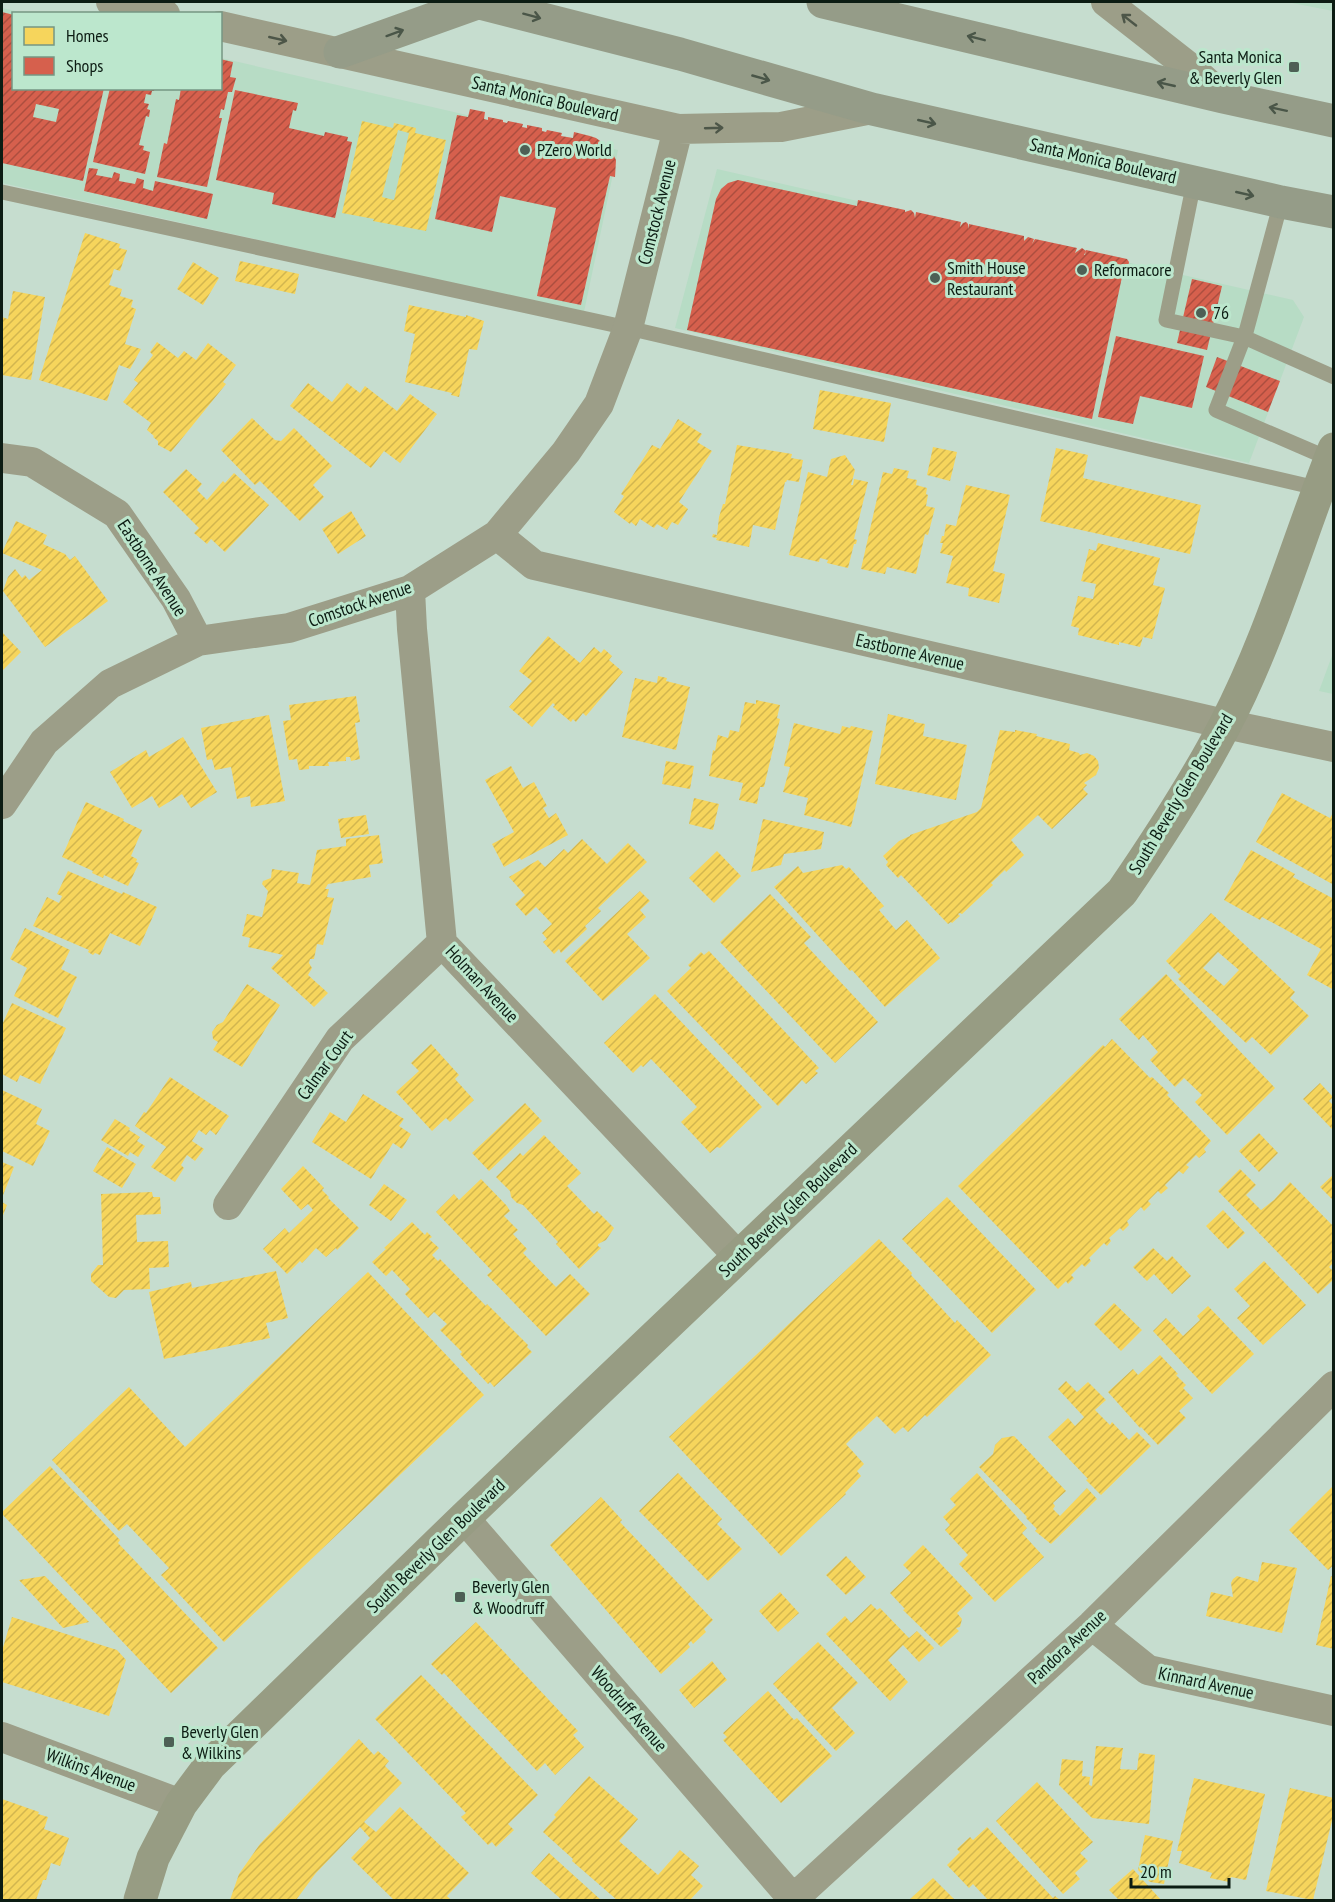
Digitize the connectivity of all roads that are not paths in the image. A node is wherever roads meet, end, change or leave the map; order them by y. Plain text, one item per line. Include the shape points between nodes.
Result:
1 (111, 2) edge
2 (478, 2) edge
3 (823, 2) edge
4 (1106, 2) edge
5 (156, 12) edge
6 (222, 26) edge
7 (340, 52) junction
8 (1223, 97) junction
9 (872, 109) junction
10 (1334, 121) edge
11 (678, 129) junction
12 (1194, 182) junction
13 (2, 192) edge
14 (1281, 202) junction
15 (1334, 212) edge
16 (628, 328) junction
17 (1244, 337) junction
18 (1334, 377) edge
19 (2, 458) edge
20 (1329, 472) edge
21 (497, 535) junction
22 (410, 590) junction
23 (198, 642) junction
24 (1225, 724) junction
25 (1334, 747) edge
26 (2, 804) edge
27 (442, 943) junction
28 (228, 1205) dead end
29 (739, 1257) junction
30 (1334, 1386) edge
31 (464, 1518) junction
32 (1092, 1625) junction
33 (1334, 1711) edge
34 (2, 1737) edge
35 (181, 1804) junction
36 (140, 1900) edge
37 (793, 1900) edge

1 - 5 street
7 -> 2 main road
2 -> 9 main road, Santa Monica Boulevard
8 -> 3 main road
8 -> 4 street
6 -> 7 street, Santa Monica Boulevard
7 - 11 street, Santa Monica Boulevard
10 -> 8 main road
11 -> 9 street, Santa Monica Boulevard via 781,127
9 -> 12 main road, Santa Monica Boulevard
11 - 16 street, Comstock Avenue
12 -> 14 main road, Santa Monica Boulevard
12 - 17 lane via 1166,320
13 - 16 lane
14 - 15 main road, Santa Monica Boulevard
14 - 17 lane
16 - 20 lane
16 - 21 street, Comstock Avenue via 599,404 566,452
17 - 18 lane
17 - 20 lane via 1216,410
19 - 23 street, Eastborne Avenue via 32,462 117,514 176,598
20 - 24 main road, South Beverly Glen Boulevard
21 - 22 street, Comstock Avenue
21 - 24 street, Eastborne Avenue via 534,565
22 - 23 street, Comstock Avenue via 289,628
22 - 27 street, Holman Avenue
23 - 26 street, Comstock Avenue via 110,684 44,742
24 - 25 street, Eastborne Avenue
24 - 29 main road, South Beverly Glen Boulevard via 1164,830 1122,892
27 - 28 street, Calmar Court via 340,1039
27 - 29 street, Holman Avenue
29 - 31 main road, South Beverly Glen Boulevard
30 - 32 street, Pandora Avenue
31 - 35 main road, South Beverly Glen Boulevard via 210,1765
31 - 37 street, Woodruff Avenue
32 - 33 street, Kinnard Avenue via 1148,1670
32 - 37 street, Pandora Avenue
34 - 35 street, Wilkins Avenue
35 - 36 main road, South Beverly Glen Boulevard via 153,1858

